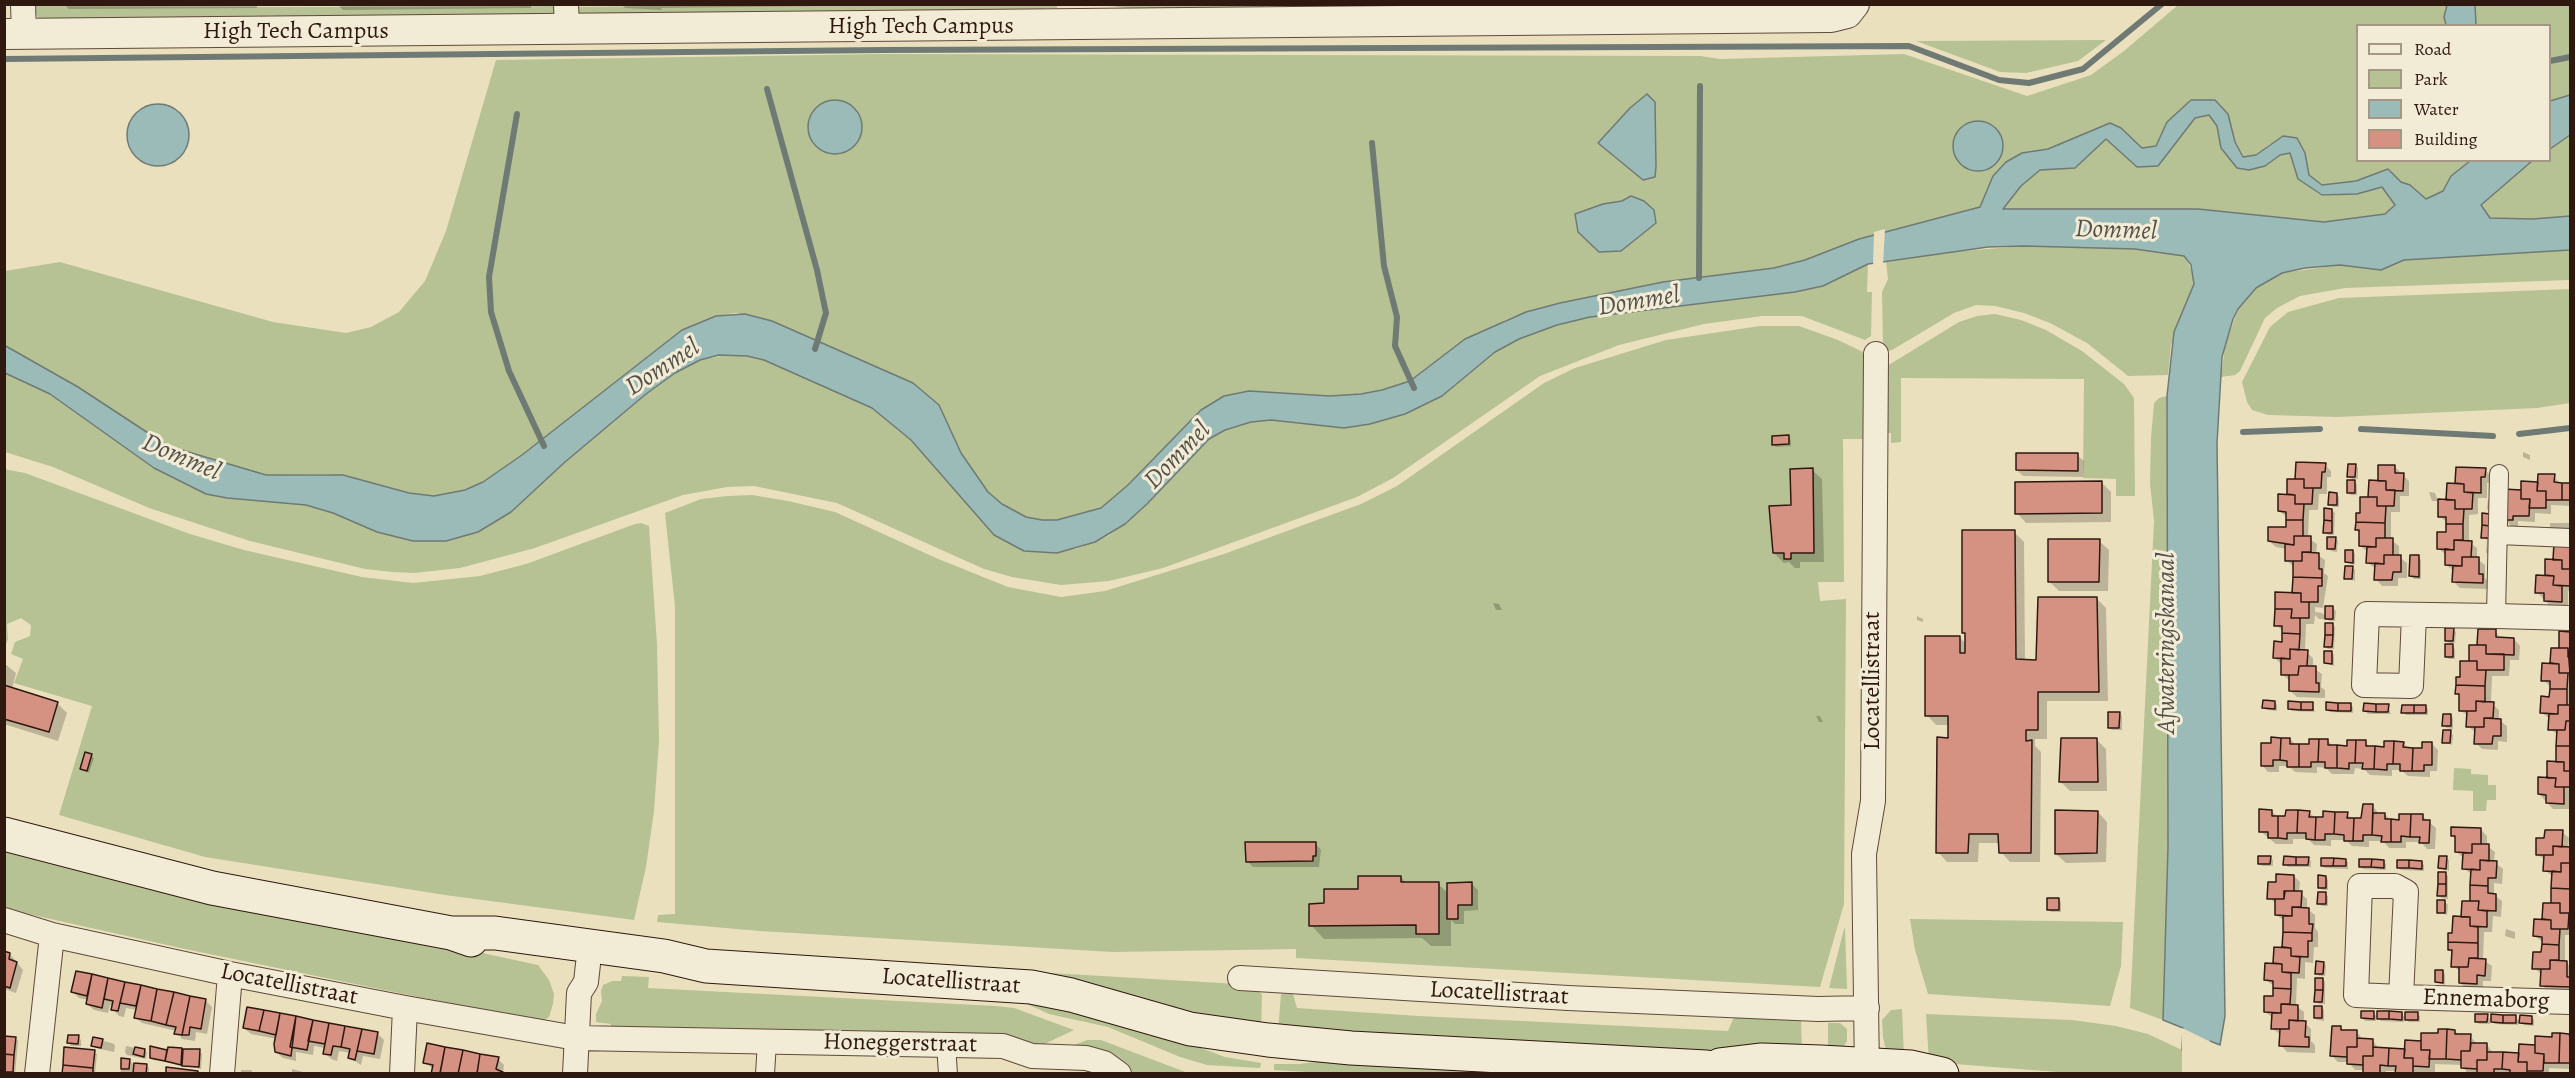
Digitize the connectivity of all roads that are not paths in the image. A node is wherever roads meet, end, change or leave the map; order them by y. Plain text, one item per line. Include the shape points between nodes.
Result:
1 (24, 4) edge
2 (1854, 4) edge
3 (1275, 14) edge
4 (566, 17) edge
5 (14, 34) edge
6 (1875, 354) dead end
7 (2499, 474) dead end
8 (2498, 535) junction
9 (2571, 538) edge
10 (2414, 615) dead end
11 (2496, 616) junction
12 (2571, 618) edge
13 (4, 834) edge
14 (4, 920) edge
15 (52, 935) junction
16 (580, 962) junction
17 (231, 974) junction
18 (1240, 978) dead end
19 (2401, 997) junction
20 (2571, 1002) edge
21 (405, 1008) junction
22 (1867, 1008) junction
23 (576, 1038) junction
24 (767, 1042) junction
25 (946, 1045) junction
26 (1706, 1067) junction
27 (1868, 1069) edge
28 (37, 1074) edge
29 (222, 1074) edge
30 (402, 1074) edge
31 (575, 1074) edge
32 (765, 1074) edge
33 (948, 1074) edge
34 (1119, 1074) edge
35 (1745, 1074) edge
36 (1942, 1074) edge

1 - 5 street, High Tech Campus
2 - 3 street, High Tech Campus via 1847,13 1831,18
3 - 4 street, High Tech Campus
4 - 5 street, High Tech Campus
6 - 22 street, Locatellistraat via 1873,801 1864,854
7 - 8 street
8 - 9 street
8 - 11 street
10 - 11 street
11 - 12 street
13 - 16 main road, Locatellistraat via 212,888
14 - 15 street, Locatellistraat
15 - 17 street, Locatellistraat
15 - 28 street
16 - 23 street
16 - 26 main road, Locatellistraat via 663,970 706,966 1031,987 1190,1029 1351,1048
17 - 21 street, Locatellistraat
17 - 29 street
18 - 22 street, Locatellistraat via 1568,998
19 - 19 street, Ennemaborg via 2356,995 2360,886 2395,886 2406,892
19 - 20 street, Ennemaborg
21 - 23 street, Locatellistraat
21 - 30 street
22 - 27 street, Locatellistraat
23 - 24 street, Honeggerstraat
23 - 31 street
24 - 25 street, Honeggerstraat
24 - 32 street
25 - 33 street
25 - 34 street, Honeggerstraat via 1004,1046 1032,1056 1086,1058 1104,1063
26 - 27 main road, Locatellistraat via 1762,1059
26 - 35 main road, Locatellistraat
27 - 36 main road, Locatellistraat via 1917,1068

